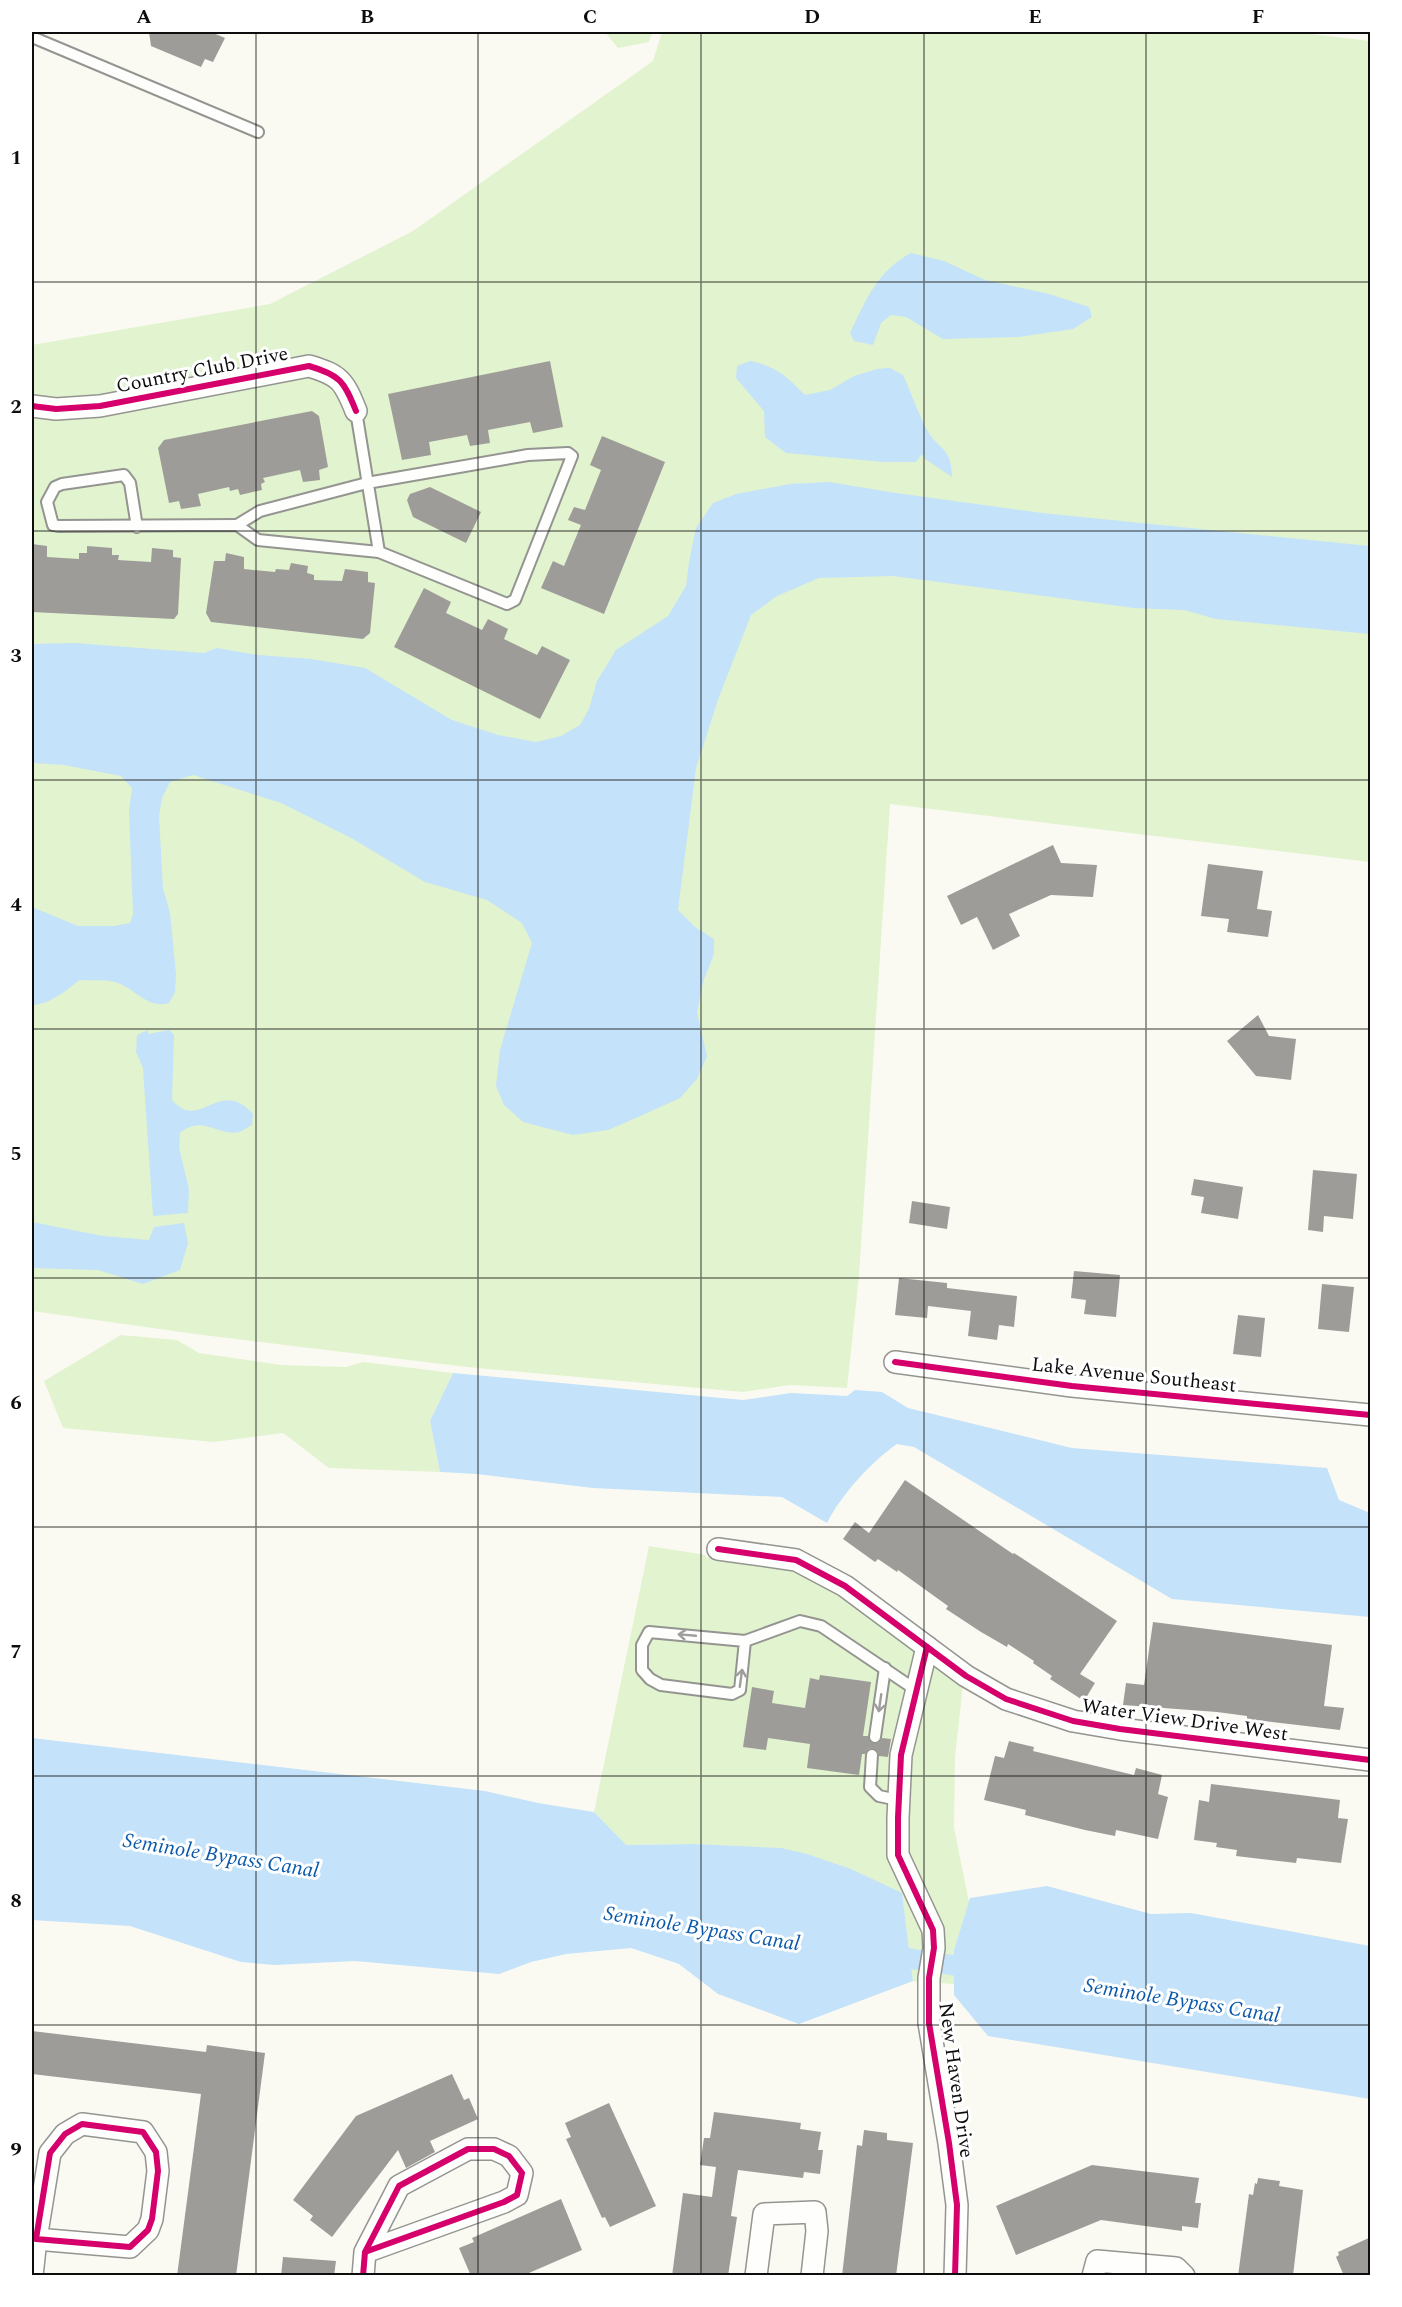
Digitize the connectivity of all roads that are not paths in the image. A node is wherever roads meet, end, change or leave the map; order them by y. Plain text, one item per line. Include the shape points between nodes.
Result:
1 (32, 37) edge
2 (258, 132) dead end
3 (32, 406) edge
4 (356, 411) joint
5 (367, 483) junction
6 (237, 525) junction
7 (137, 527) junction
8 (380, 552) junction
9 (895, 1362) dead end
10 (1371, 1415) edge
11 (718, 1549) dead end
12 (745, 1641) junction
13 (927, 1647) junction
14 (885, 1668) junction
15 (916, 1690) junction
16 (875, 1737) dead end
17 (872, 1755) dead end
18 (1371, 1760) edge
19 (898, 1800) junction
20 (36, 2239) junction
21 (365, 2252) junction
22 (32, 2276) edge
23 (363, 2276) edge
24 (756, 2276) edge
25 (812, 2276) edge
26 (955, 2276) edge
27 (1093, 2276) edge
28 (1184, 2276) edge

1 - 2 lane
3 - 4 street, Country Club Drive via 100,406 309,366 330,372 346,386
4 - 5 lane
5 - 6 lane via 260,511
5 - 8 lane
5 - 8 lane via 528,455 572,456 515,600 507,604
6 - 7 lane
6 - 8 lane via 258,540
7 - 7 lane via 53,525 47,502 55,487 62,484 124,475 130,483
9 - 10 street, Lake Avenue Southeast via 1072,1386
11 - 13 street, Water View Drive West via 796,1560 844,1586
12 -> 12 lane via 649,1632 642,1645 642,1670 661,1685 732,1694 740,1690
12 - 14 lane via 800,1621 821,1626
13 - 15 street, New Haven Drive
13 - 18 street, Water View Drive West via 1006,1700 1073,1721
14 - 15 lane
14 -> 16 lane
15 - 19 street, New Haven Drive via 901,1755
17 - 19 lane via 870,1787 879,1796
19 - 26 street, New Haven Drive via 898,1855 933,1930 929,2023 957,2205
20 - 20 street via 129,2247 148,2230 158,2171 156,2152 144,2132 82,2124 65,2134 50,2153
20 - 22 street
21 - 21 street via 504,2202 517,2195 522,2173 509,2156 494,2149 468,2149 457,2154 399,2186
21 - 23 street
24 - 25 street via 764,2214 815,2212
27 - 28 street via 1097,2261 1106,2261 1176,2268

